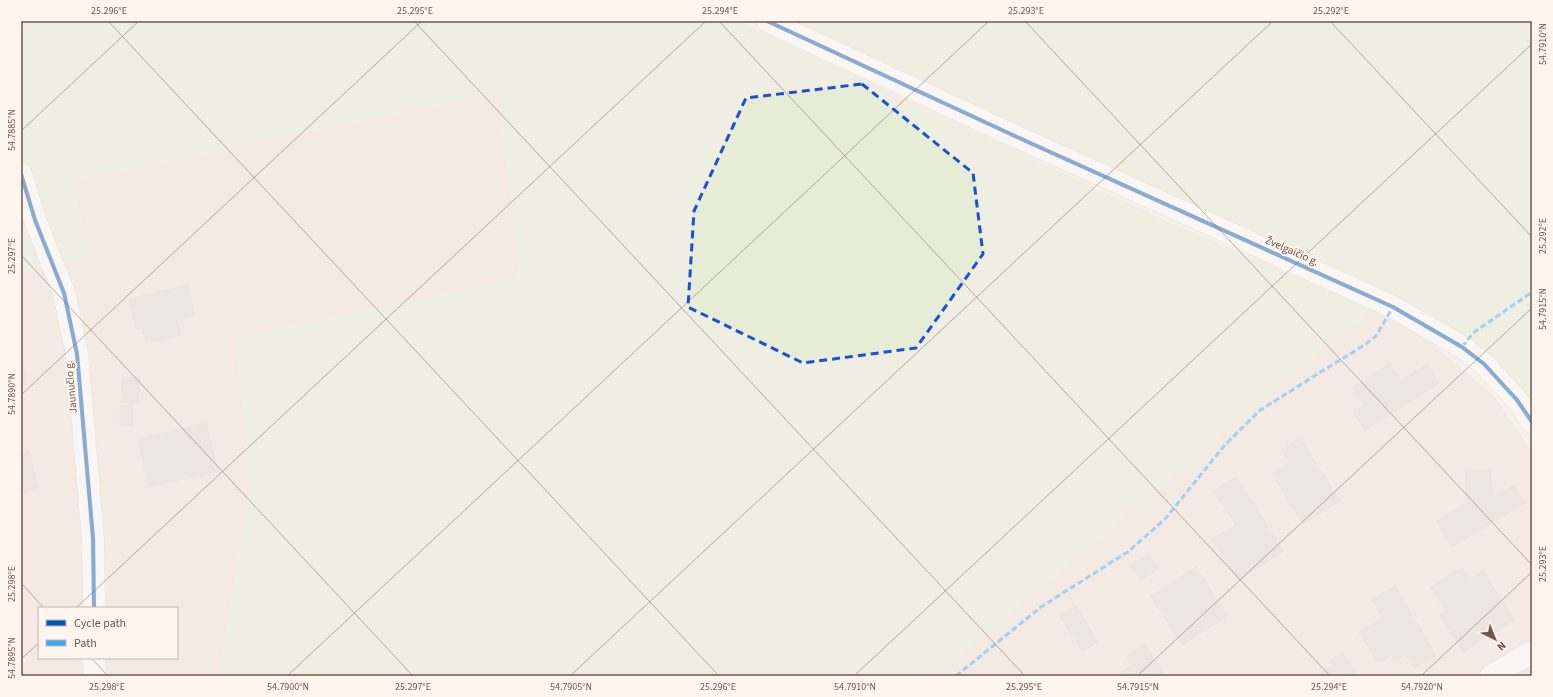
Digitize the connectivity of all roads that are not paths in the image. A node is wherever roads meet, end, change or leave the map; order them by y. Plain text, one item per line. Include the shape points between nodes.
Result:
1 (767, 21) edge
2 (21, 174) edge
3 (1532, 422) edge
4 (94, 607) edge
5 (1532, 652) edge
6 (94, 659) edge
7 (95, 676) edge
8 (1491, 676) edge

1 - 3 street, Žvelgaičio g. via 1016,137 1393,306 1462,347 1484,364 1517,400
2 - 4 street, Jaunučio g. via 35,220 64,293 77,354 93,538
5 - 8 street
6 - 7 street

